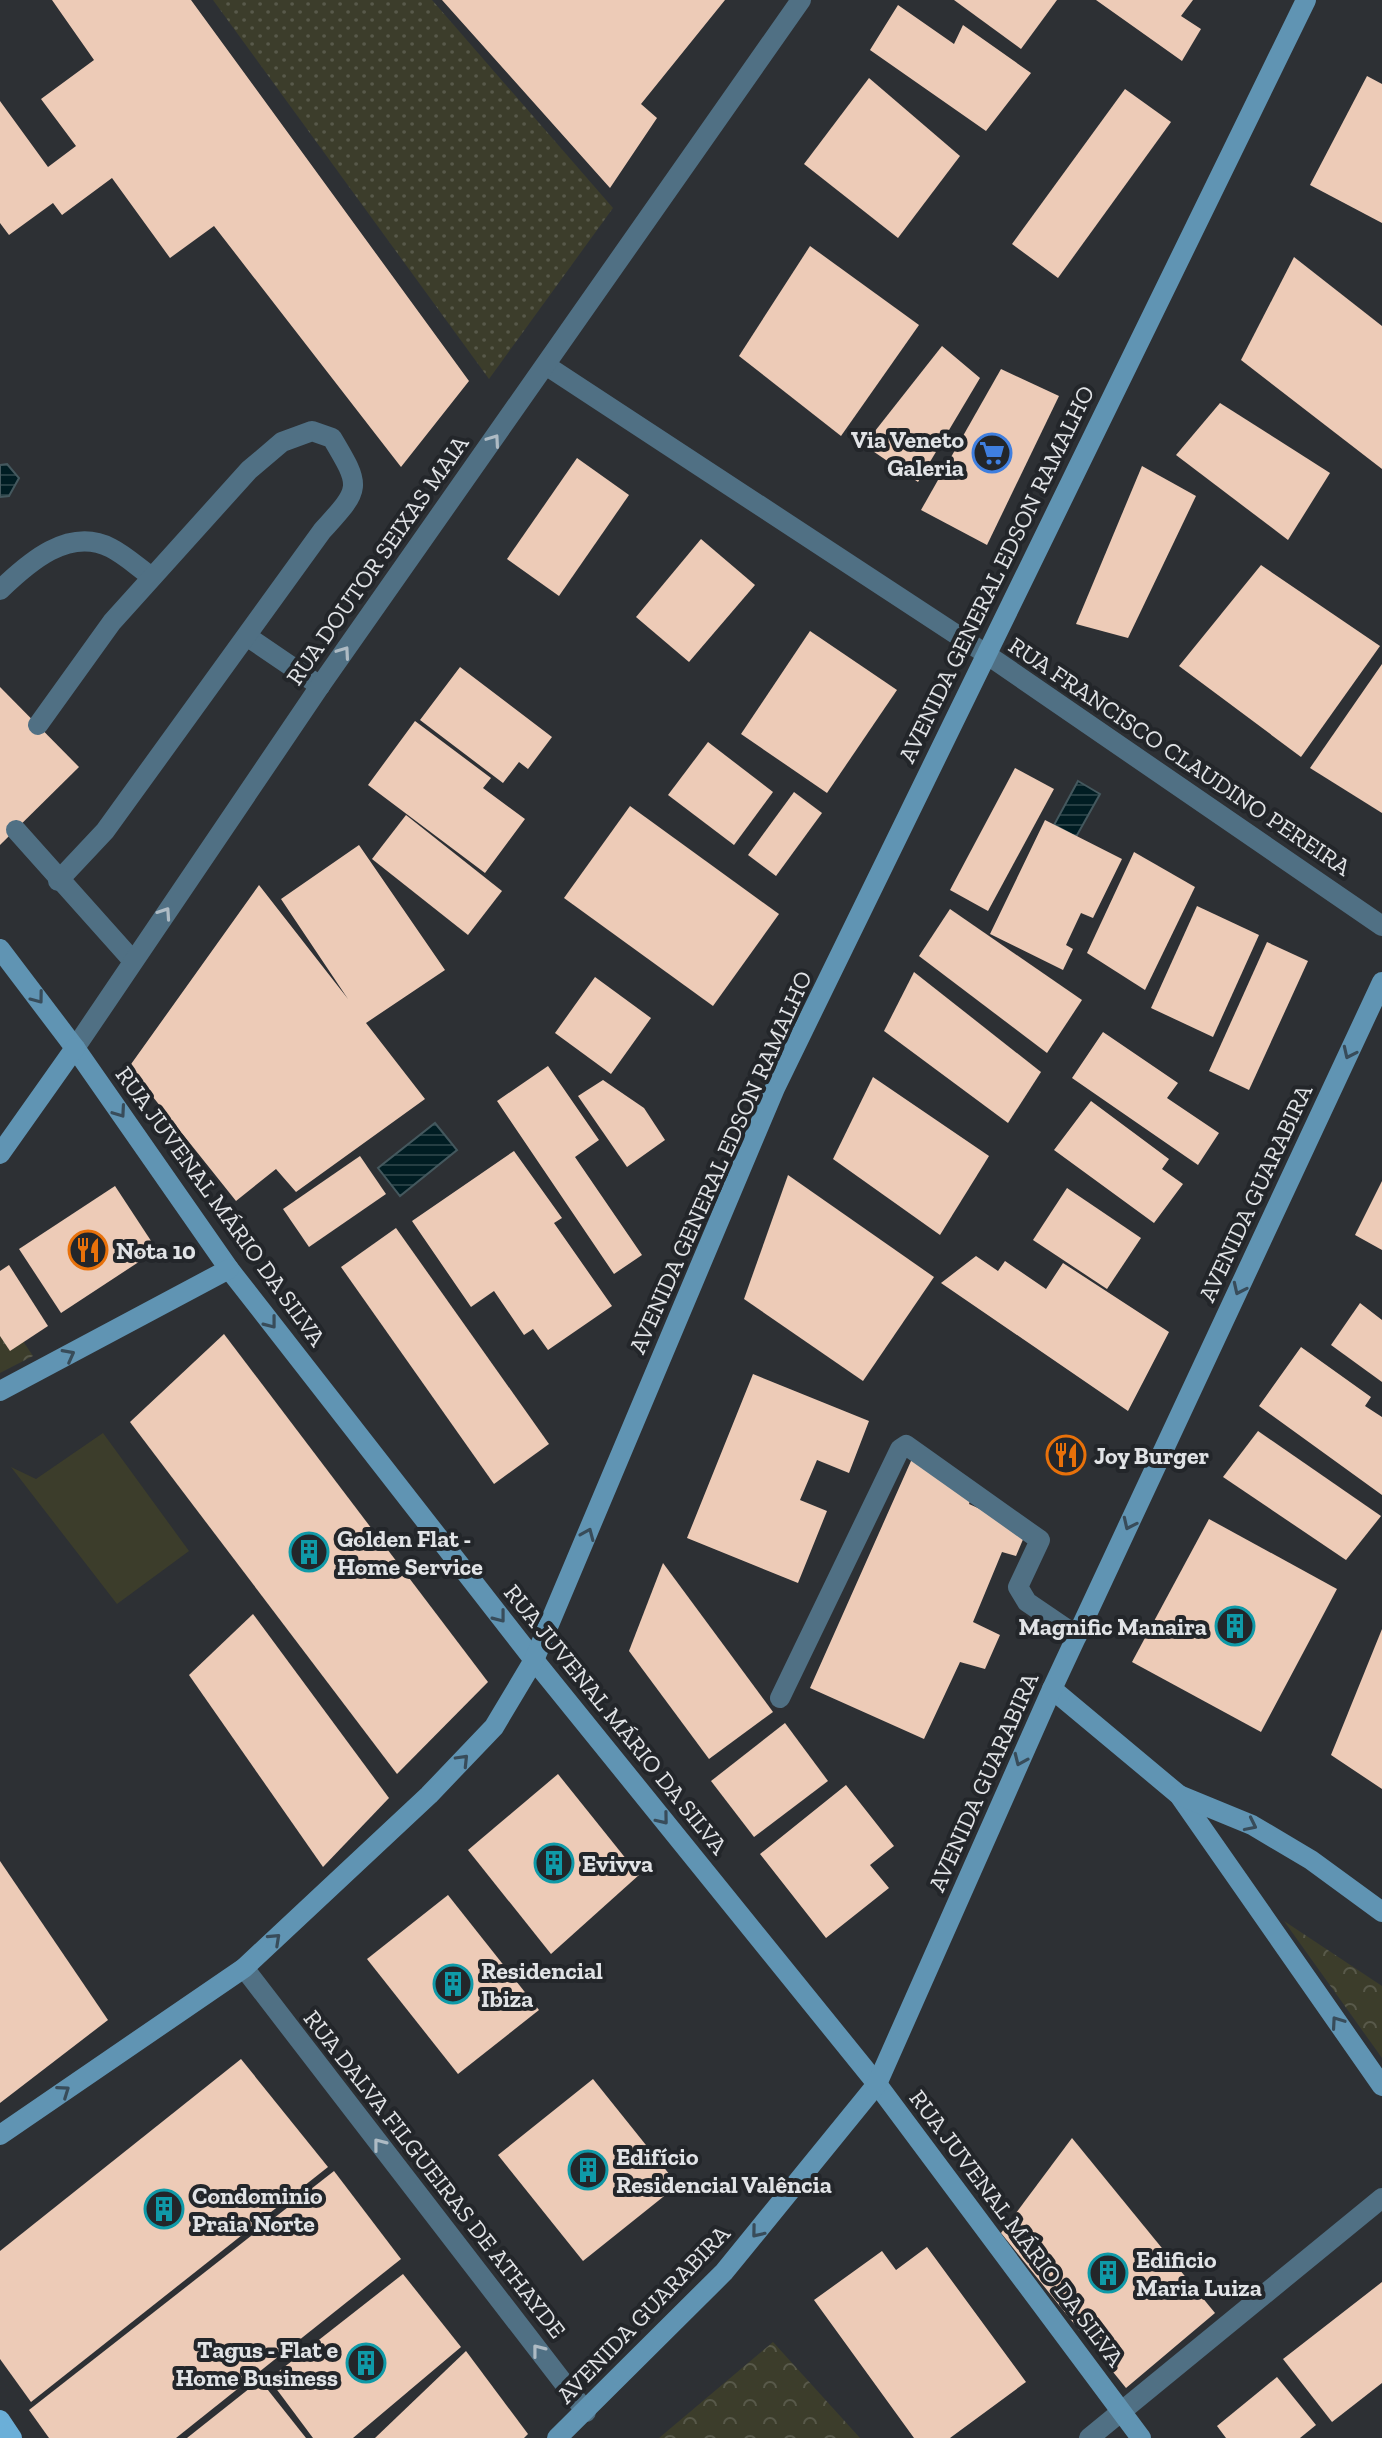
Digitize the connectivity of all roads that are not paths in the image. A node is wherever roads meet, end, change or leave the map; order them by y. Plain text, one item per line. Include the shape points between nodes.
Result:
1 (801, 0) edge
2 (1306, 0) edge
3 (547, 366) junction
4 (152, 577) junction
5 (0, 590) edge
6 (248, 637) junction
7 (986, 654) junction
8 (320, 686) junction
9 (38, 725) dead end
10 (16, 830) dead end
11 (58, 881) junction
12 (1382, 926) edge
13 (0, 949) edge
14 (133, 961) junction
15 (1382, 982) edge
16 (75, 1048) junction
17 (0, 1154) edge
18 (229, 1269) junction
19 (0, 1391) edge
20 (1077, 1636) junction
21 (534, 1660) junction
22 (1052, 1689) junction
23 (780, 1698) dead end
24 (1179, 1795) junction
25 (1382, 1912) edge
26 (244, 1968) junction
27 (877, 2084) junction
28 (1382, 2086) edge
29 (0, 2135) edge
30 (1382, 2198) edge
31 (1120, 2410) junction
32 (586, 2412) junction
33 (0, 2420) edge
34 (12, 2438) edge
35 (557, 2438) edge
36 (1089, 2438) edge
37 (1141, 2438) edge

1 - 3 street, RUA DOUTOR SEIXAS MAIA
2 - 7 main road, AVENIDA GENERAL EDSON RAMALHO
3 - 7 street, RUA FRANCISCO CLAUDINO PEREIRA
8 -> 3 street, RUA DOUTOR SEIXAS MAIA
4 - 5 street via 110,547 68,542 37,557
4 - 6 street via 249,470 282,442 312,431 332,438 355,475 354,489
4 - 9 street via 112,622
6 - 8 street
6 - 11 street via 105,831
7 - 12 street, RUA FRANCISCO CLAUDINO PEREIRA
21 -> 7 main road, AVENIDA GENERAL EDSON RAMALHO via 775,1088
14 -> 8 street, RUA DOUTOR SEIXAS MAIA
10 - 11 street
11 - 14 street
13 -> 16 main road, RUA JUVENAL MÁRIO DA SILVA
14 - 16 street, RUA DOUTOR SEIXAS MAIA
15 -> 20 main road, AVENIDA GUARABIRA
16 - 17 main road, RUA DOUTOR SEIXAS MAIA
16 -> 18 main road, RUA JUVENAL MÁRIO DA SILVA
19 -> 18 main road
18 -> 21 main road, RUA JUVENAL MÁRIO DA SILVA
20 - 22 main road, AVENIDA GUARABIRA
20 - 23 street via 1027,1602 1018,1587 1040,1540 906,1445
26 -> 21 main road, AVENIDA GENERAL EDSON RAMALHO via 494,1727
21 -> 27 main road, RUA JUVENAL MÁRIO DA SILVA
22 - 24 main road
22 -> 27 main road, AVENIDA GUARABIRA
24 -> 25 main road via 1252,1825
28 -> 24 main road
29 -> 26 main road, AVENIDA GENERAL EDSON RAMALHO
32 -> 26 street, RUA DALVA FILGUEIRAS DE ATHAYDE
27 - 31 main road, RUA JUVENAL MÁRIO DA SILVA
27 -> 32 main road, AVENIDA GUARABIRA via 724,2272
30 - 31 street
31 - 36 street
31 - 37 main road, RUA JUVENAL MÁRIO DA SILVA
32 - 35 main road, AVENIDA GUARABIRA
33 - 34 main road

